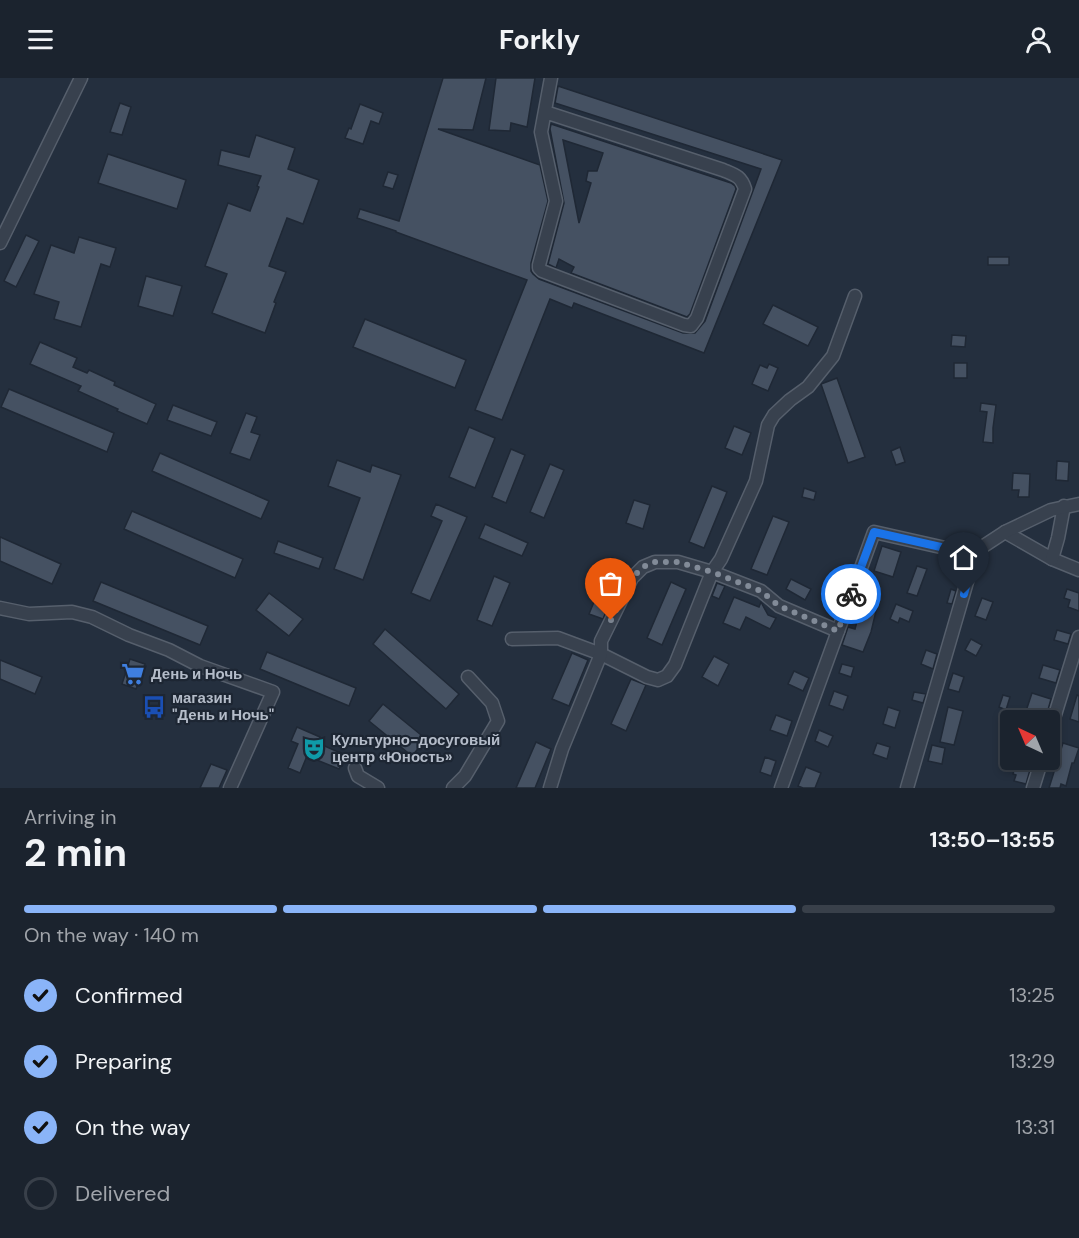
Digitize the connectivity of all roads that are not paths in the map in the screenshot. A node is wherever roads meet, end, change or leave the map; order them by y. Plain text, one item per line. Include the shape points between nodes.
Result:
1 (81, 78) edge
2 (551, 78) edge
3 (545, 112) junction
4 (0, 243) edge
5 (855, 296) dead end
6 (1079, 504) edge
7 (1064, 506) junction
8 (1005, 532) junction
9 (976, 550) junction
10 (1052, 559) junction
11 (1079, 570) edge
12 (712, 572) junction
13 (0, 608) edge
14 (838, 631) junction
15 (1079, 637) edge
16 (512, 639) dead end
17 (601, 654) junction
18 (468, 677) dead end
19 (1057, 710) edge
20 (355, 768) dead end
21 (1039, 770) edge
22 (230, 788) edge
23 (378, 788) edge
24 (453, 788) edge
25 (550, 788) edge
26 (781, 788) edge
27 (907, 788) edge
28 (1033, 788) edge

1 - 4 street
2 - 3 street
3 - 3 street via 723,170 742,180 745,189 691,326 542,271 539,265 556,201 542,132
5 - 12 street via 833,356 808,387 774,415 768,425 756,481
6 - 7 street
7 - 8 street
7 - 10 street
8 - 9 street
8 - 10 street
9 - 14 street via 963,552 874,532
9 - 27 street
10 - 11 street
12 - 14 street via 761,591 779,606
12 - 17 street via 678,562 655,562 643,567 632,578 601,641
12 - 17 street via 667,676 658,680
13 - 22 street via 29,614 72,612 92,617 200,666 273,692
14 - 26 street
15 - 19 street
16 - 17 street via 558,638
17 - 25 street via 561,749
18 - 24 street via 492,703 498,721 465,776
20 - 23 street via 358,776
21 - 28 street

